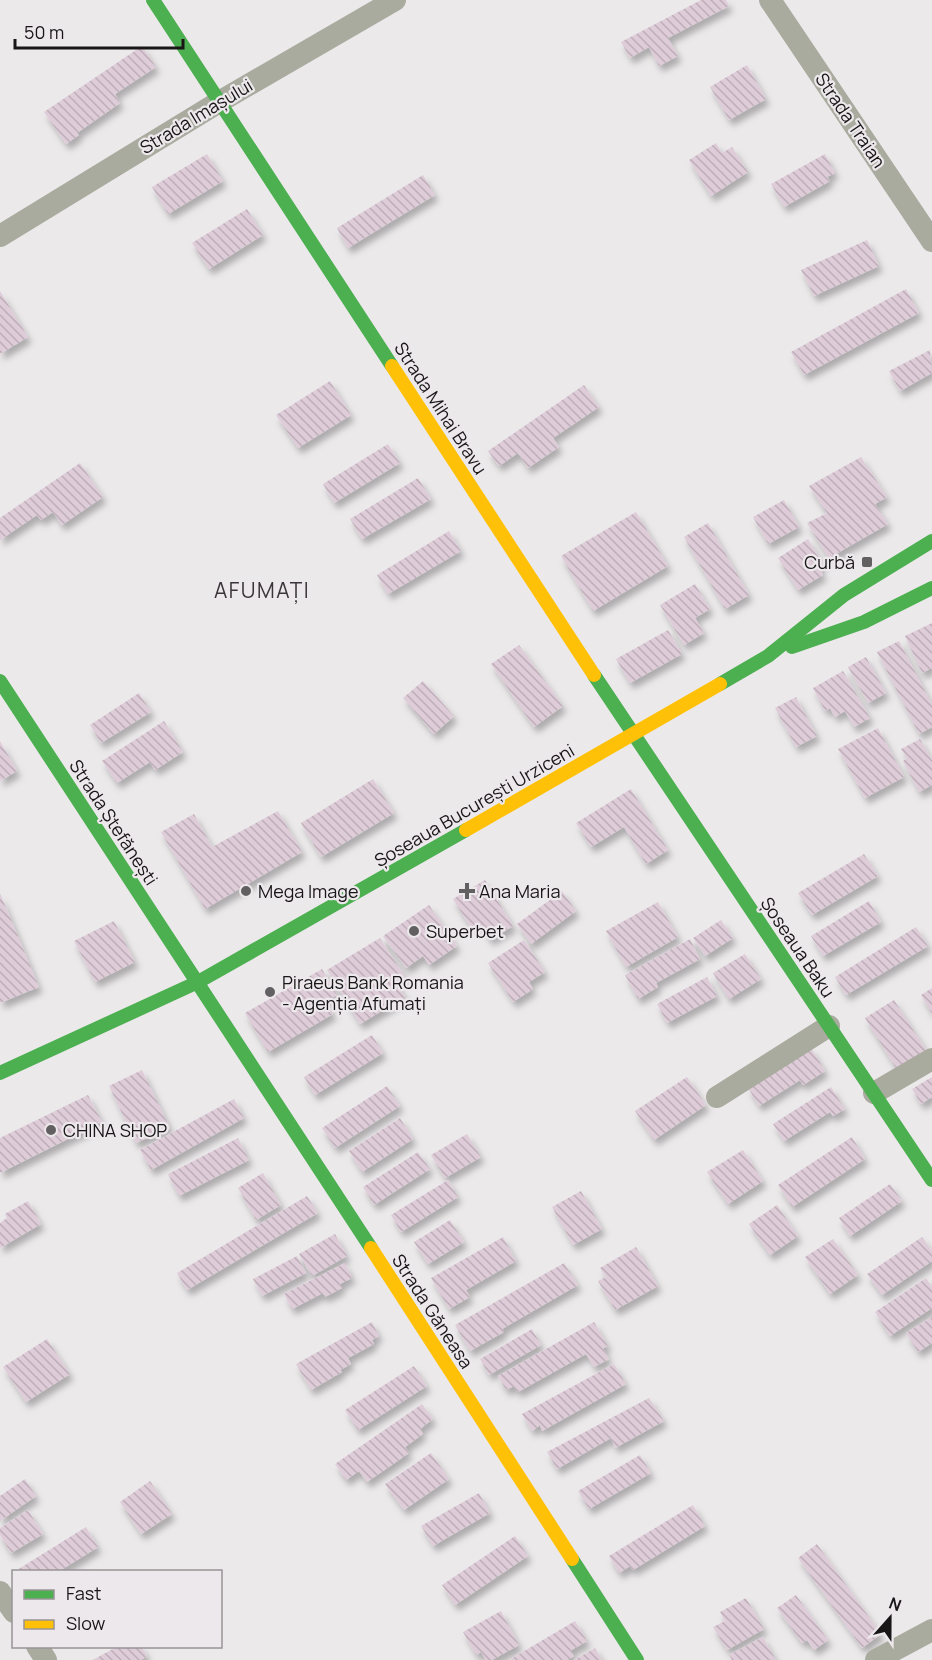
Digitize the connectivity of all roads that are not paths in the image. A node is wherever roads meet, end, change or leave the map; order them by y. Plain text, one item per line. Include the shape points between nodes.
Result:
1 (153, 0) edge
2 (395, 0) edge
3 (770, 0) edge
4 (219, 102) junction
5 (0, 236) edge
6 (932, 241) edge
7 (932, 541) edge
8 (932, 588) edge
9 (768, 656) junction
10 (0, 681) edge
11 (633, 735) junction
12 (198, 982) junction
13 (829, 1026) junction
14 (932, 1059) edge
15 (0, 1073) edge
16 (874, 1093) junction
17 (717, 1097) dead end
18 (932, 1180) edge
19 (0, 1592) edge
20 (12, 1609) edge
21 (932, 1630) edge
22 (637, 1660) edge
23 (876, 1660) edge

1 - 4 main road, Strada Mihai Bravu
2 - 4 street, Strada Imașului
3 - 6 street, Strada Traian
4 - 5 street, Strada Imașului
4 - 11 main road, Strada Mihai Bravu
7 - 9 main road, Șoseaua București Urziceni via 844,595
8 - 9 main road, Șoseaua București Urziceni via 864,622
9 - 11 main road, Șoseaua București Urziceni
10 - 12 main road, Strada Ștefănești
11 - 12 main road, Șoseaua București Urziceni
11 - 13 main road, Șoseaua Baku
12 - 15 main road, Șoseaua București Urziceni
12 - 22 main road, Strada Găneasa
13 - 16 main road, Șoseaua Baku
13 - 17 street
14 - 16 street
16 - 18 main road, Șoseaua Baku
19 - 20 street
21 - 23 street

